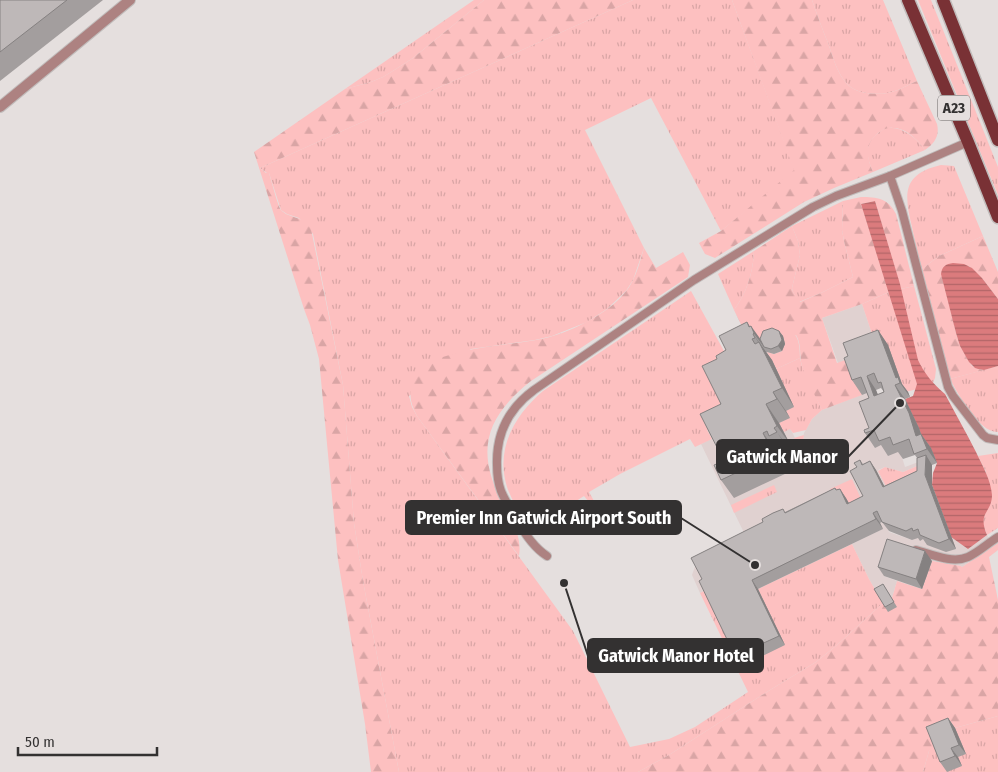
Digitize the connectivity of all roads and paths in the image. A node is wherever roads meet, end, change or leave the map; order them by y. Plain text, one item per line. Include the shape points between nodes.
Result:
1 (130, 0) edge
2 (908, 0) edge
3 (942, 0) edge
4 (0, 107) edge
5 (998, 140) edge
6 (968, 142) junction
7 (890, 176) junction
8 (998, 217) edge
9 (998, 440) edge
10 (998, 536) edge
11 (910, 548) edge
12 (547, 556) dead end

1 - 4 street
2 - 6 main road, A23
3 - 5 main road, A23
6 - 7 lane
6 - 8 main road, A23
7 - 9 lane via 948,387 983,435
7 - 12 lane via 836,196 798,215 694,280 518,403 498,440 499,483 524,532
10 - 11 lane via 972,555 959,559

